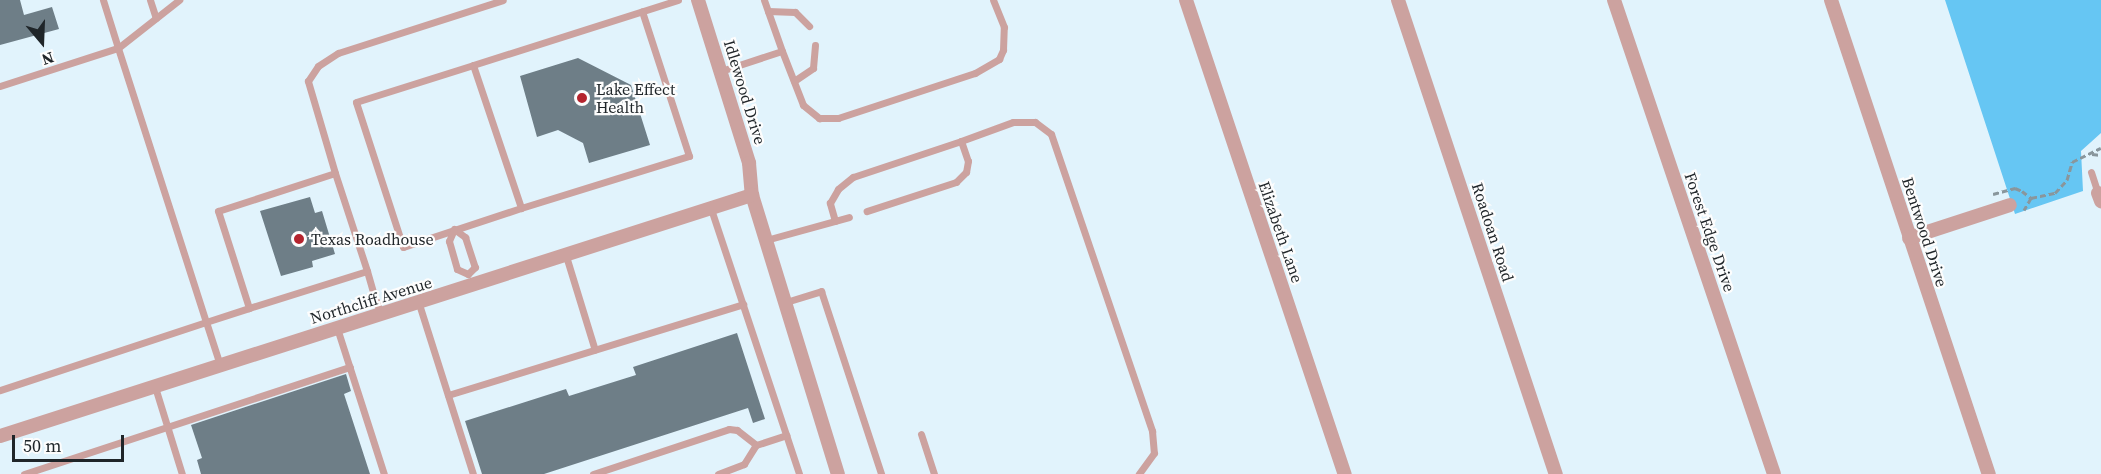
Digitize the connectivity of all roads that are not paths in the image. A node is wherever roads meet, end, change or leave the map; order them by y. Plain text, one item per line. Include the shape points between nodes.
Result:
1 (103, 0) edge
2 (150, 0) edge
3 (179, 0) edge
4 (503, 0) edge
5 (678, 0) edge
6 (698, 0) edge
7 (765, 0) edge
8 (993, 0) edge
9 (1186, 0) edge
10 (1398, 0) edge
11 (1614, 0) edge
12 (1831, 0) edge
13 (642, 11) junction
14 (768, 11) junction
15 (156, 18) junction
16 (809, 26) dead end
17 (815, 45) dead end
18 (118, 48) junction
19 (782, 51) junction
20 (473, 65) junction
21 (721, 71) junction
22 (794, 81) junction
23 (0, 86) edge
24 (961, 141) junction
25 (2091, 172) dead end
26 (335, 173) junction
27 (752, 195) junction
28 (2100, 197) edge
29 (2010, 205) dead end
30 (521, 208) junction
31 (711, 209) junction
32 (867, 211) dead end
33 (849, 217) dead end
34 (835, 221) junction
35 (454, 229) junction
36 (1910, 238) junction
37 (766, 240) junction
38 (566, 256) junction
39 (367, 271) junction
40 (470, 280) junction
41 (786, 302) junction
42 (419, 304) junction
43 (743, 304) junction
44 (249, 308) junction
45 (381, 315) junction
46 (206, 322) junction
47 (337, 328) junction
48 (595, 350) junction
49 (221, 366) junction
50 (350, 367) junction
51 (155, 387) junction
52 (0, 390) edge
53 (448, 395) junction
54 (167, 426) junction
55 (921, 434) dead end
56 (786, 435) junction
57 (0, 436) edge
58 (756, 445) junction
59 (24, 474) edge
60 (182, 474) edge
61 (384, 474) edge
62 (473, 474) edge
63 (593, 474) edge
64 (718, 474) edge
65 (799, 474) edge
66 (838, 474) edge
67 (881, 474) edge
68 (934, 474) edge
69 (1139, 474) edge
70 (1345, 474) edge
71 (1556, 474) edge
72 (1774, 474) edge
73 (1989, 474) edge

1 - 18 lane
2 - 15 lane
3 - 15 lane
4 - 26 lane via 339,53 318,66 308,81
5 - 13 lane
6 - 21 street, Idlewood Drive
7 - 14 lane
8 - 22 lane via 1004,27 1003,50 999,59 975,73 829,119 819,118 803,105
9 - 70 street, Elizabeth Lane
10 - 71 street, Roadoan Road
11 - 72 street, Forest Edge Drive
12 - 36 street, Bentwood Drive
13 - 20 lane
13 - 30 lane via 689,156
14 - 16 lane via 795,12
14 - 19 lane
15 - 18 lane
17 - 22 lane via 813,68
18 - 23 lane
18 - 46 lane
19 - 21 lane
19 - 22 lane
20 - 30 lane
20 - 35 lane via 356,102 403,247
21 - 27 street, Idlewood Drive via 753,177
24 - 32 lane via 968,161 966,172 956,182
24 - 34 lane via 853,177 838,189 830,203
24 - 69 lane via 1013,122 1035,122 1052,134 1152,431 1154,453
25 - 28 lane
26 - 39 lane
26 - 44 lane via 218,210
27 - 31 street, Northcliff Avenue
27 - 37 street, Idlewood Drive
29 - 36 street
30 - 35 lane
31 - 38 street, Northcliff Avenue
31 - 43 lane
33 - 34 lane
34 - 37 lane
35 - 40 lane via 449,241 457,269
35 - 40 lane via 465,237 475,267
36 - 73 street, Bentwood Drive
37 - 41 street, Idlewood Drive
38 - 40 street, Northcliff Avenue
38 - 48 lane
39 - 44 lane
39 - 45 lane
40 - 42 street, Northcliff Avenue
41 - 66 street, Idlewood Drive
41 - 67 lane via 821,291
42 - 45 street, Northcliff Avenue
42 - 53 lane
43 - 48 lane
43 - 56 lane
44 - 46 lane
45 - 47 street, Northcliff Avenue
46 - 49 lane
46 - 52 lane
47 - 49 street, Northcliff Avenue
47 - 50 lane
48 - 53 lane
49 - 51 street, Northcliff Avenue
50 - 54 lane
50 - 61 lane
51 - 54 lane
51 - 57 street, Northcliff Avenue
53 - 62 lane
54 - 59 lane
54 - 60 lane
55 - 68 lane
56 - 58 lane
56 - 65 lane
58 - 63 lane via 737,430 729,429
58 - 64 lane via 744,464

